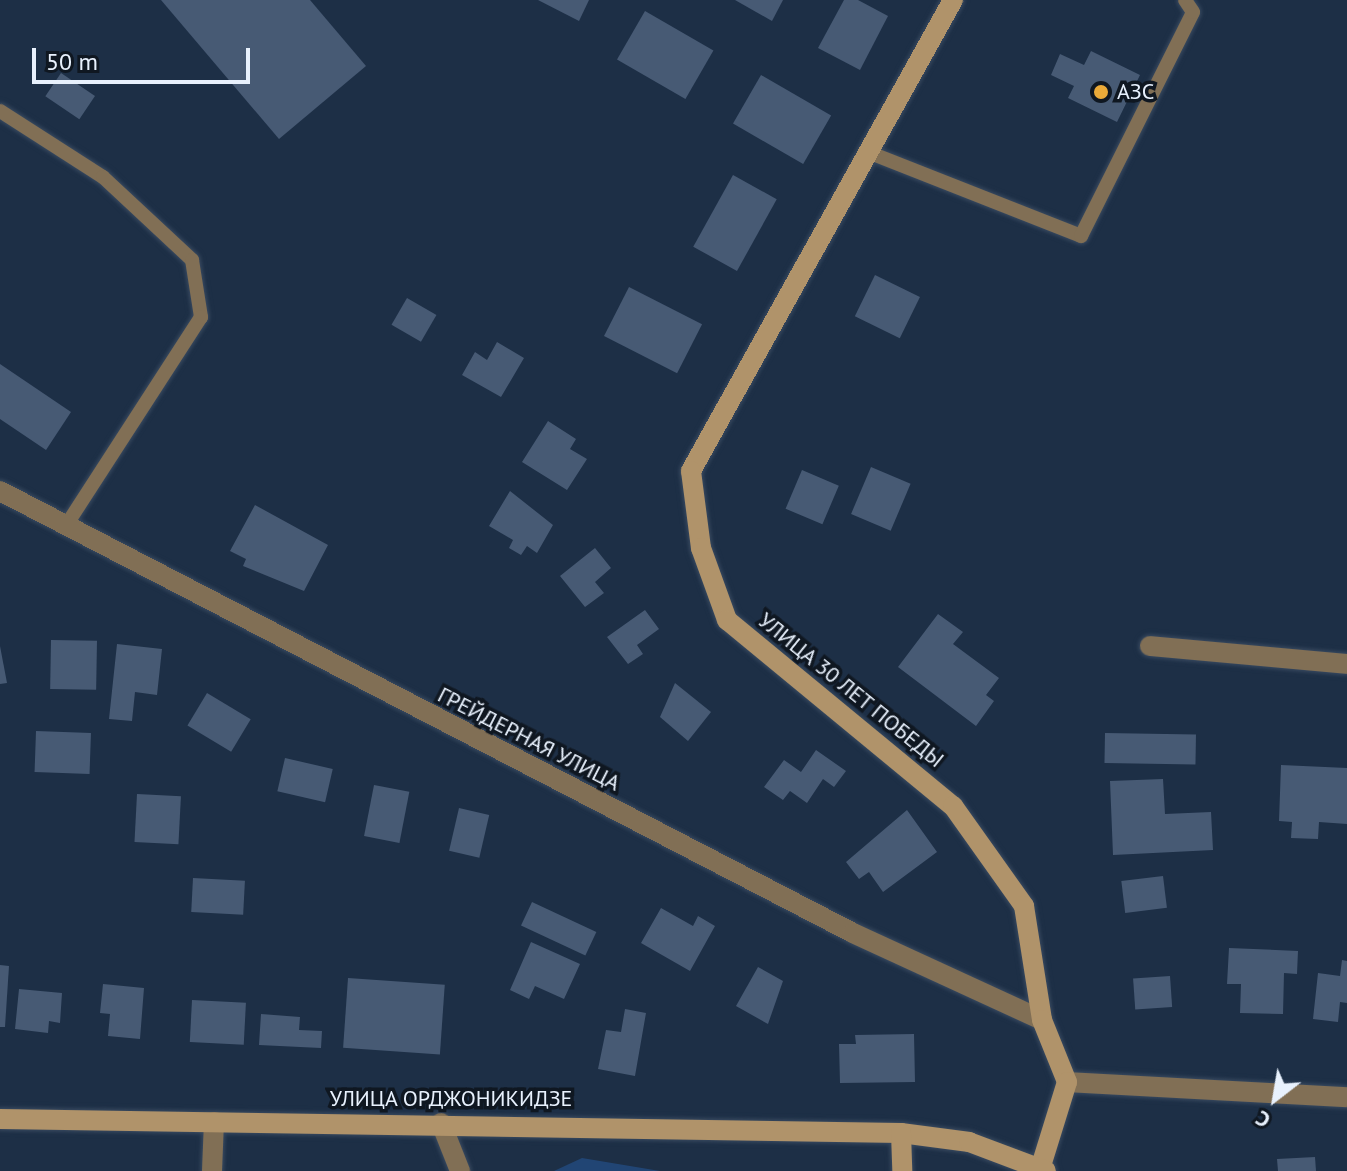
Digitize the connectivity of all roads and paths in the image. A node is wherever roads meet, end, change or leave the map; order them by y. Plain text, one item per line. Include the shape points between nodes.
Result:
1 (953, 0) edge
2 (1185, 0) edge
3 (0, 111) edge
4 (868, 152) junction
5 (0, 491) edge
6 (66, 526) junction
7 (1150, 646) dead end
8 (1347, 664) edge
9 (1042, 1020) junction
10 (1067, 1082) junction
11 (1347, 1097) edge
12 (0, 1119) edge
13 (214, 1122) junction
14 (441, 1123) junction
15 (901, 1133) junction
16 (1044, 1169) edge
17 (212, 1171) edge
18 (460, 1171) edge
19 (902, 1171) edge

1 - 4 street, УЛИЦА 30 ЛЕТ ПОБЕДЫ
2 - 4 lane via 1193,12 1081,236
3 - 6 lane via 103,177 192,260 201,317
4 - 9 street, УЛИЦА 30 ЛЕТ ПОБЕДЫ via 691,471 701,548 727,620 953,806 1024,906
5 - 6 street, ГРЕЙДЕРНАЯ УЛИЦА
6 - 9 street, ГРЕЙДЕРНАЯ УЛИЦА via 853,933
7 - 8 street
9 - 10 street, УЛИЦА 30 ЛЕТ ПОБЕДЫ
10 - 11 street
10 - 16 street
12 - 13 street, УЛИЦА ОРДЖОНИКИДЗЕ
13 - 14 street, УЛИЦА ОРДЖОНИКИДЗЕ
13 - 17 street
14 - 15 street, УЛИЦА ОРДЖОНИКИДЗЕ
14 - 18 street
15 - 16 street, УЛИЦА ОРДЖОНИКИДЗЕ via 969,1142
15 - 19 street

